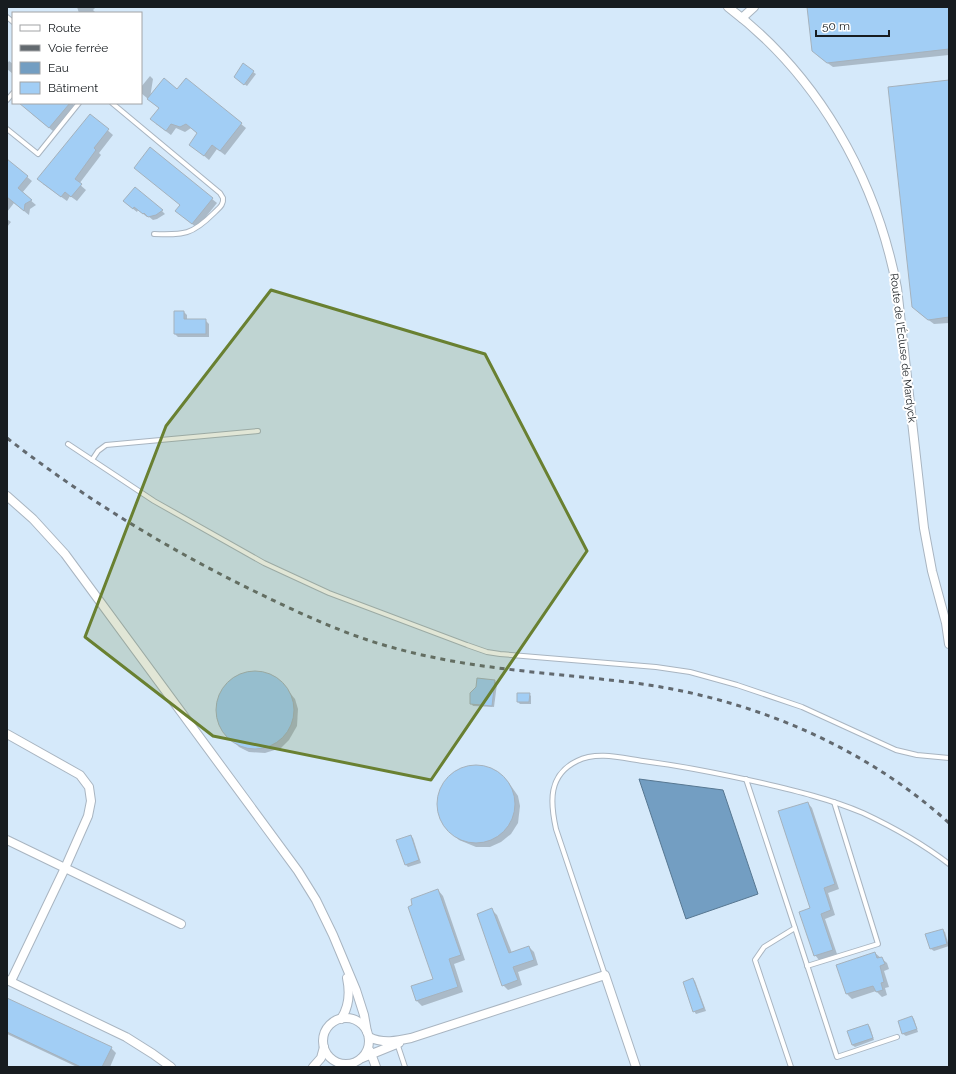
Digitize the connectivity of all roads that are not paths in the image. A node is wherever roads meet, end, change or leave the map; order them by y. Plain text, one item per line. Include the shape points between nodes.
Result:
1 (728, 7) edge
2 (754, 7) edge
3 (742, 18) junction
4 (78, 104) edge
5 (113, 104) edge
6 (7, 130) edge
7 (154, 234) dead end
8 (258, 431) dead end
9 (68, 444) dead end
10 (92, 460) junction
11 (7, 496) edge
12 (949, 644) edge
13 (7, 734) edge
14 (949, 758) edge
15 (746, 779) junction
16 (834, 802) junction
17 (7, 840) edge
18 (949, 864) edge
19 (65, 868) junction
20 (181, 924) dead end
21 (795, 928) junction
22 (344, 965) junction
23 (807, 966) junction
24 (605, 974) junction
25 (9, 980) edge
26 (341, 1019) junction
27 (368, 1035) junction
28 (897, 1037) dead end
29 (397, 1042) junction
30 (138, 1044) junction
31 (324, 1046) junction
32 (370, 1050) junction
33 (362, 1063) edge
34 (349, 1064) junction
35 (160, 1067) edge
36 (171, 1067) edge
37 (313, 1067) edge
38 (333, 1067) edge
39 (376, 1067) edge
40 (405, 1067) edge
41 (636, 1067) edge
42 (791, 1067) edge

1 - 3 street, Route de l'Écluse de Mardyck
2 - 3 street
3 - 12 street, Route de l'Écluse de Mardyck via 796,71 830,117 860,171 880,219 897,288 924,528
4 - 6 lane via 38,154
5 - 7 lane via 223,198 222,206 195,229 182,234
8 - 10 lane via 106,444
9 - 10 lane
10 - 14 lane via 160,505 273,567 329,593 487,652 656,667 707,676 802,706 896,750
11 - 22 street via 36,522 65,554 281,846 318,904
13 - 19 street via 76,773 89,787 89,812
15 - 16 lane
15 - 21 lane
15 - 24 lane via 696,768 604,756 577,761 561,775 552,795 555,823
16 - 18 lane via 890,826
16 - 23 lane via 878,944
17 - 19 street
19 - 20 street
19 - 25 street
21 - 23 lane
21 - 42 lane via 764,947 755,960
22 - 26 street via 349,996
22 - 27 street via 361,1006
23 - 28 lane via 838,1057
24 - 29 street
24 - 41 street
25 - 30 street
26 - 27 street via 356,1021 363,1026
26 - 31 street via 328,1028
27 - 29 street via 381,1041
27 - 32 street
29 - 32 street
29 - 40 lane
30 - 35 street
30 - 36 street
31 - 34 street via 332,1058 340,1063
31 - 37 street via 321,1058
32 - 33 street via 365,1054
32 - 39 street
33 - 34 street
34 - 38 street

